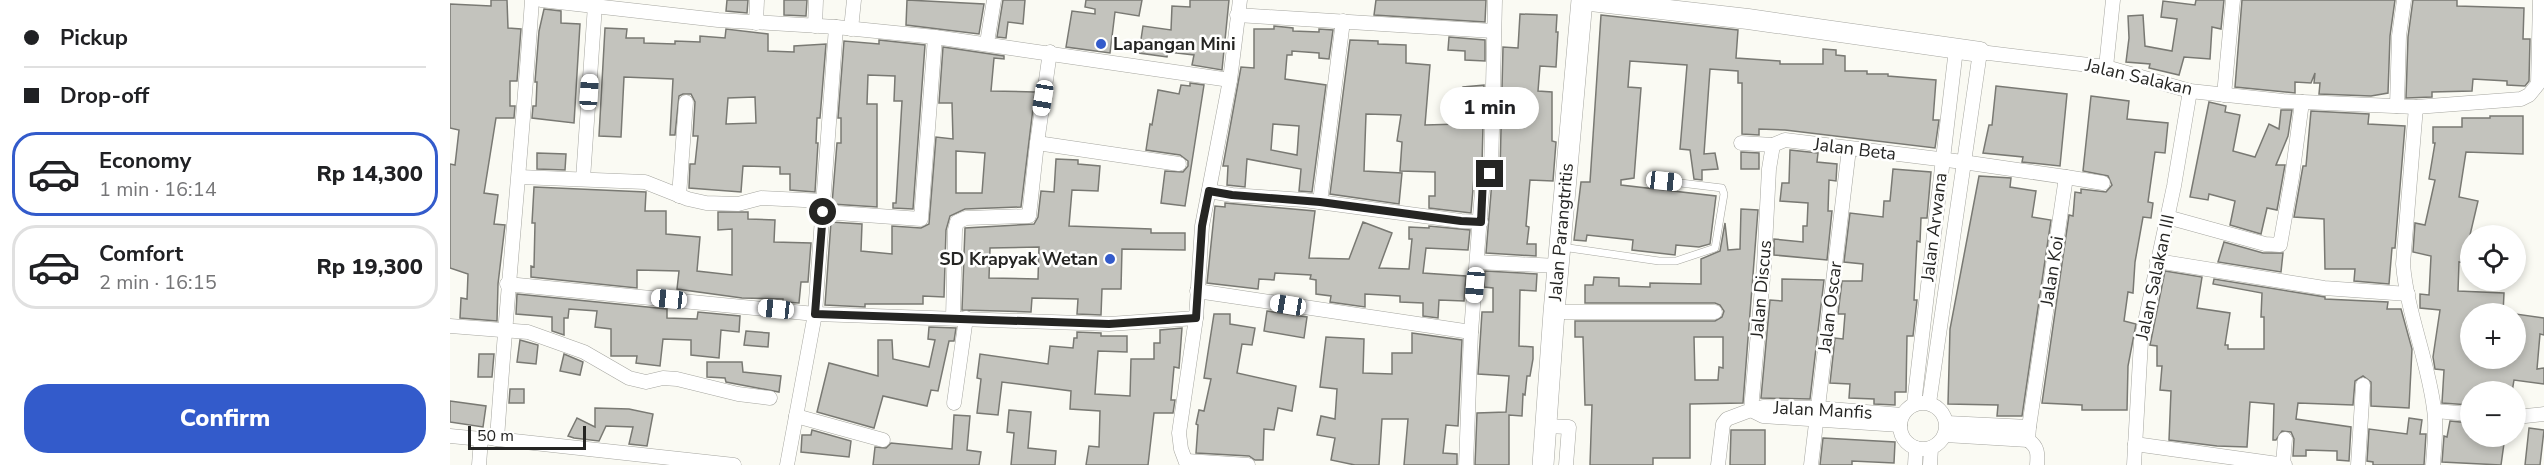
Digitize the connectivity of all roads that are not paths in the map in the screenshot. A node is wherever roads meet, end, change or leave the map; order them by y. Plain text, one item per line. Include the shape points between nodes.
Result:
1 (532, 0) edge
2 (542, 0) edge
3 (757, 0) edge
4 (816, 0) edge
5 (854, 0) edge
6 (994, 0) edge
7 (1240, 0) edge
8 (1495, 0) edge
9 (1582, 0) edge
10 (2113, 0) edge
11 (2233, 0) edge
12 (2404, 0) edge
13 (2540, 0) edge
14 (596, 5) junction
15 (658, 6) edge
16 (1237, 15) junction
17 (1343, 21) junction
18 (756, 22) junction
19 (815, 26) junction
20 (836, 27) junction
21 (851, 28) junction
22 (1493, 31) junction
23 (936, 37) junction
24 (987, 43) junction
25 (1956, 49) junction
26 (1050, 52) junction
27 (1980, 52) junction
28 (2106, 67) junction
29 (1230, 80) junction
30 (2190, 91) junction
31 (2224, 94) junction
32 (686, 102) dead end
33 (2302, 102) junction
34 (2397, 106) junction
35 (2416, 107) junction
36 (1037, 143) junction
37 (1741, 143) dead end
38 (1773, 145) junction
39 (1849, 149) junction
40 (1942, 159) junction
41 (1963, 162) junction
42 (1179, 165) dead end
43 (519, 177) junction
44 (2066, 177) junction
45 (583, 179) junction
46 (1664, 181) dead end
47 (2103, 183) dead end
48 (1209, 191) junction
49 (679, 196) junction
50 (1320, 202) junction
51 (823, 206) junction
52 (2167, 217) junction
53 (1481, 222) junction
54 (1559, 256) junction
55 (2157, 261) junction
56 (1477, 262) junction
57 (507, 284) junction
58 (1197, 291) junction
59 (2408, 294) junction
60 (1554, 312) junction
61 (1715, 312) dead end
62 (815, 314) junction
63 (959, 318) junction
64 (1196, 318) junction
65 (450, 326) edge
66 (505, 330) junction
67 (1471, 333) junction
68 (2363, 385) dead end
69 (770, 398) dead end
70 (954, 403) dead end
71 (1929, 403) junction
72 (1914, 404) junction
73 (1751, 410) junction
74 (2434, 411) junction
75 (2460, 413) edge
76 (1818, 414) junction
77 (2544, 414) edge
78 (796, 416) junction
79 (2526, 416) edge
80 (1901, 420) junction
81 (1546, 426) junction
82 (1946, 429) junction
83 (2028, 433) junction
84 (450, 436) edge
85 (497, 439) junction
86 (481, 440) junction
87 (883, 440) dead end
88 (2285, 440) dead end
89 (2135, 444) junction
90 (1916, 448) junction
91 (1931, 448) junction
92 (1187, 463) edge
93 (479, 465) edge
94 (734, 465) edge
95 (787, 465) edge
96 (1248, 465) edge
97 (1466, 465) edge
98 (1543, 465) edge
99 (1566, 465) edge
100 (1718, 465) edge
101 (1811, 465) edge
102 (1915, 465) edge
103 (1930, 465) edge
104 (2037, 465) edge
105 (2134, 465) edge
106 (2284, 465) edge
107 (2358, 465) edge
108 (2433, 465) edge

1 - 43 street
2 - 14 street
3 - 18 street
4 - 19 street
5 - 21 street
6 - 24 street
7 - 16 street
8 - 22 street
9 - 25 street, Jalan Salakan
9 - 54 main road, Jalan Parangtritis
10 - 28 street
11 - 31 street
12 - 34 street
13 - 35 street, Jalan Salakan via 2539,74 2534,90 2521,99
14 - 15 street
14 - 45 street
15 - 18 street
16 - 17 street
16 - 29 street
17 - 22 street
17 - 50 street
18 - 19 street
19 - 20 street
20 - 21 street
20 - 51 street
21 - 23 street
22 - 53 street via 1492,168 1491,174 1483,178
23 - 24 street
23 - 51 street via 921,219
24 - 26 street
25 - 27 street, Jalan Salakan
25 - 40 street, Jalan Arwana
26 - 29 street
26 - 36 street
27 - 28 street, Jalan Salakan
27 - 41 street, Jalan Arwana
28 - 30 street, Jalan Salakan
29 - 48 street
30 - 31 street, Jalan Salakan
30 - 52 street, Jalan Salakan III
31 - 33 street, Jalan Salakan
32 - 49 street
33 - 34 street, Jalan Salakan
33 - 52 street via 2280,245
34 - 35 street, Jalan Salakan
35 - 59 street via 2403,264
36 - 42 street
36 - 63 street via 1029,216 966,218 957,222
37 - 38 street, Jalan Beta
38 - 39 street, Jalan Beta via 1785,140
38 - 73 street, Jalan Discus
39 - 40 street, Jalan Beta
39 - 76 street, Jalan Oscar
40 - 41 street, Jalan Beta
40 - 72 street, Jalan Arwana
41 - 44 street
41 - 71 street, Jalan Arwana
43 - 45 street
43 - 57 street
44 - 47 street
44 - 83 street, Jalan Koi
45 - 49 street via 645,182
46 - 54 lane via 1722,188 1715,248 1676,261
48 - 50 street
48 - 58 street
49 - 51 street via 714,204 738,204 761,198
50 - 53 street
51 - 62 street
52 - 55 street, Jalan Salakan III
53 - 56 street
54 - 56 street
54 - 60 main road, Jalan Parangtritis
55 - 59 street via 2324,288
55 - 89 street, Jalan Salakan III via 2141,341
56 - 67 street
57 - 62 street
57 - 66 street
58 - 64 street
58 - 67 street
59 - 74 street
60 - 61 street
60 - 81 main road, Jalan Parangtritis
62 - 63 street
62 - 78 street
63 - 64 street via 1109,324
63 - 70 street
64 - 92 street via 1179,433
65 - 66 street
66 - 69 street via 528,332 568,346 629,378 646,382 677,379
66 - 85 street
67 - 97 street
68 - 107 street
71 - 72 street
71 - 82 street via 1939,408
72 - 80 street
73 - 76 street, Jalan Manfis via 1763,407
73 - 100 street, Jalan Manfis via 1723,424
74 - 75 street
74 - 108 street
76 - 80 street, Jalan Manfis
76 - 101 street, Jalan Oscar
77 - 79 street
78 - 87 street
78 - 95 street
80 - 90 street via 1905,441
81 - 98 main road, Jalan Parangtritis
81 - 99 street via 1569,427
82 - 83 street
82 - 91 street via 1942,441
83 - 104 street, Jalan Koi via 2037,450
84 - 86 street
85 - 86 street
85 - 94 street
86 - 93 street
88 - 106 street
89 - 105 street, Jalan Salakan III
89 - 106 street
90 - 91 street
90 - 102 street
91 - 103 street
92 - 96 street

